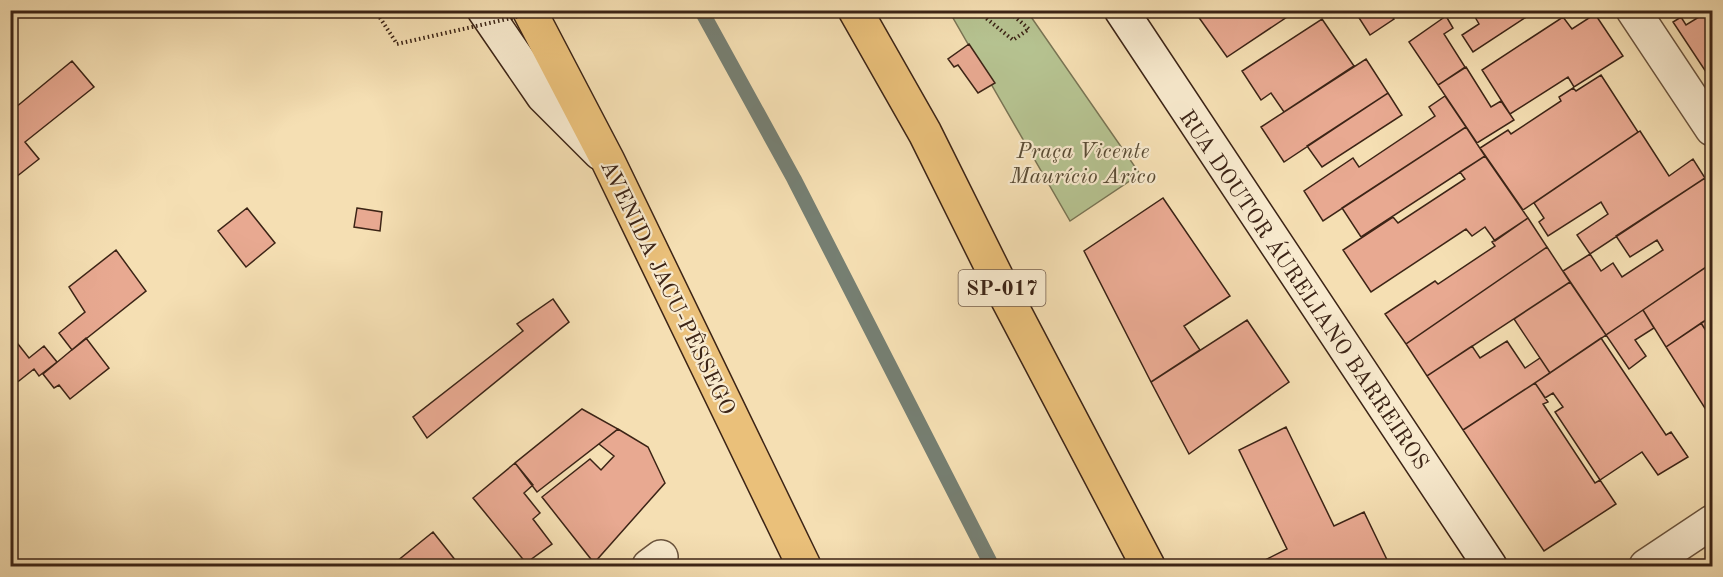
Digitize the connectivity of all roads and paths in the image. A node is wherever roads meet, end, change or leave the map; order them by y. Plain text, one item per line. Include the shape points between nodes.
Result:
1 (375, 10) edge
2 (484, 10) edge
3 (529, 10) edge
4 (547, 10) edge
5 (855, 10) edge
6 (976, 10) edge
7 (1007, 10) edge
8 (1121, 10) edge
9 (1633, 10) edge
10 (1713, 129) edge
11 (608, 161) junction
12 (1713, 522) edge
13 (804, 567) edge
14 (1149, 567) edge
15 (1490, 567) edge
16 (1646, 567) edge

1 - 4 path, bridge via 397,44
2 - 11 street via 543,96
3 - 11 highway, AVENIDA JACU-PÊSSEGO
5 - 14 highway, SP-017 via 925,133
6 - 7 path via 1013,40 1029,29
8 - 15 street, RUA DOUTOR ÁURELIANO BARREIROS
9 - 10 street
11 - 13 highway, AVENIDA JACU-PÊSSEGO
12 - 16 street

